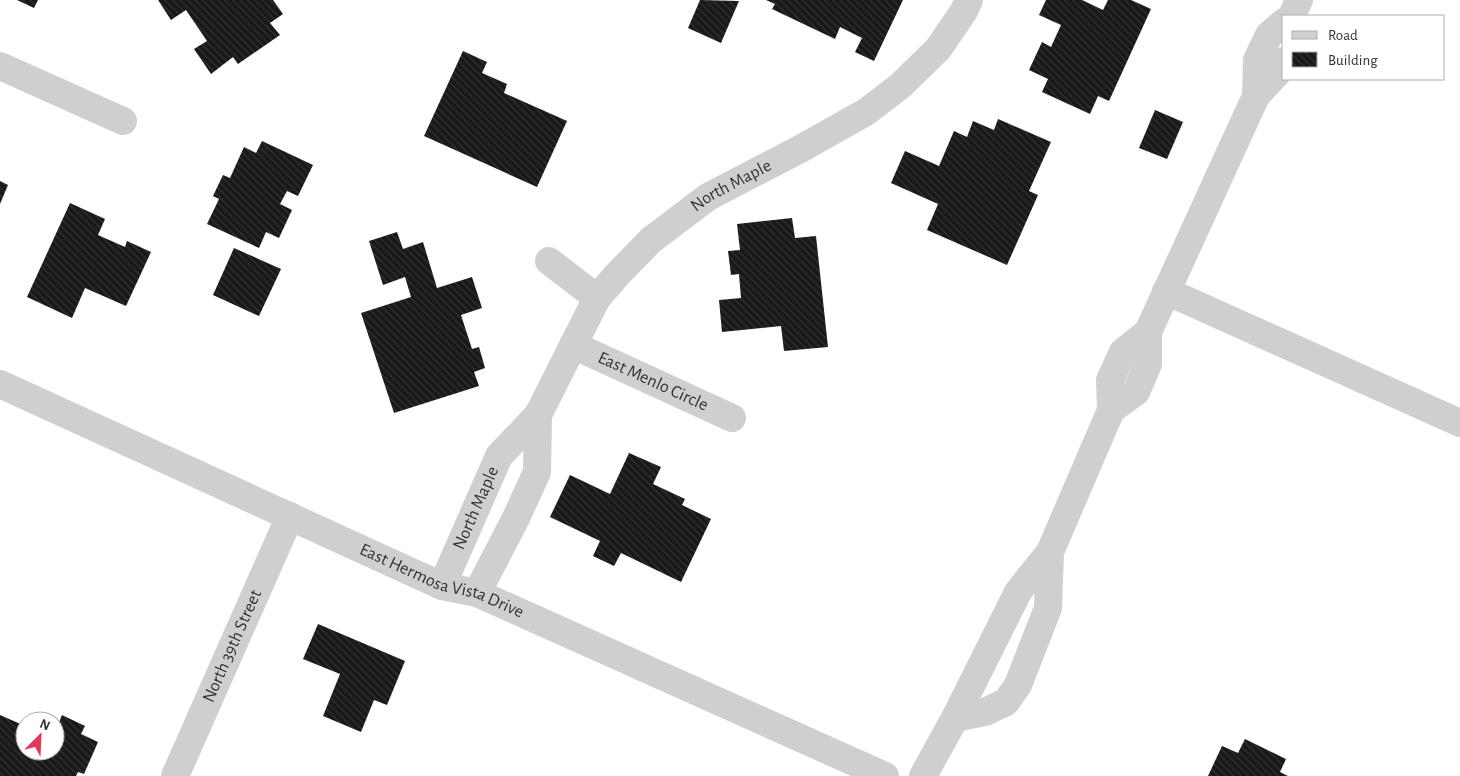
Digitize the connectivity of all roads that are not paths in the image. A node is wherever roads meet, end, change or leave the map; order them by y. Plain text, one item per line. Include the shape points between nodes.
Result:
1 (968, 0) edge
2 (1282, 23) edge
3 (0, 66) edge
4 (1282, 66) edge
5 (1256, 96) junction
6 (123, 122) dead end
7 (549, 261) dead end
8 (1166, 292) junction
9 (597, 298) junction
10 (573, 345) junction
11 (0, 384) edge
12 (538, 415) junction
13 (732, 418) dead end
14 (1460, 423) edge
15 (290, 516) junction
16 (1050, 552) junction
17 (442, 586) junction
18 (477, 593) junction
19 (955, 718) junction
20 (175, 776) edge
21 (884, 776) edge
22 (923, 776) edge

1 - 9 street, North Maple via 938,49 900,86 866,112 708,197 652,240
2 - 5 street via 1269,35 1257,60
3 - 6 street
4 - 5 street
5 - 8 street
7 - 9 street
8 - 14 street
8 - 16 street via 1148,332 1148,364 1136,392 1111,410
9 - 10 street, North Maple
10 - 12 street, North Maple
10 - 13 street, East Menlo Circle
11 - 15 street, East Hermosa Vista Drive
12 - 17 street, North Maple via 499,456
12 - 18 street, North Maple via 537,472
15 - 17 street, East Hermosa Vista Drive
15 - 20 street, North 39th Street
16 - 19 street via 1018,592
16 - 19 street via 1048,608 1018,685 1006,702 985,712
17 - 18 street, East Hermosa Vista Drive
18 - 21 street, East Hermosa Vista Drive
19 - 22 street

